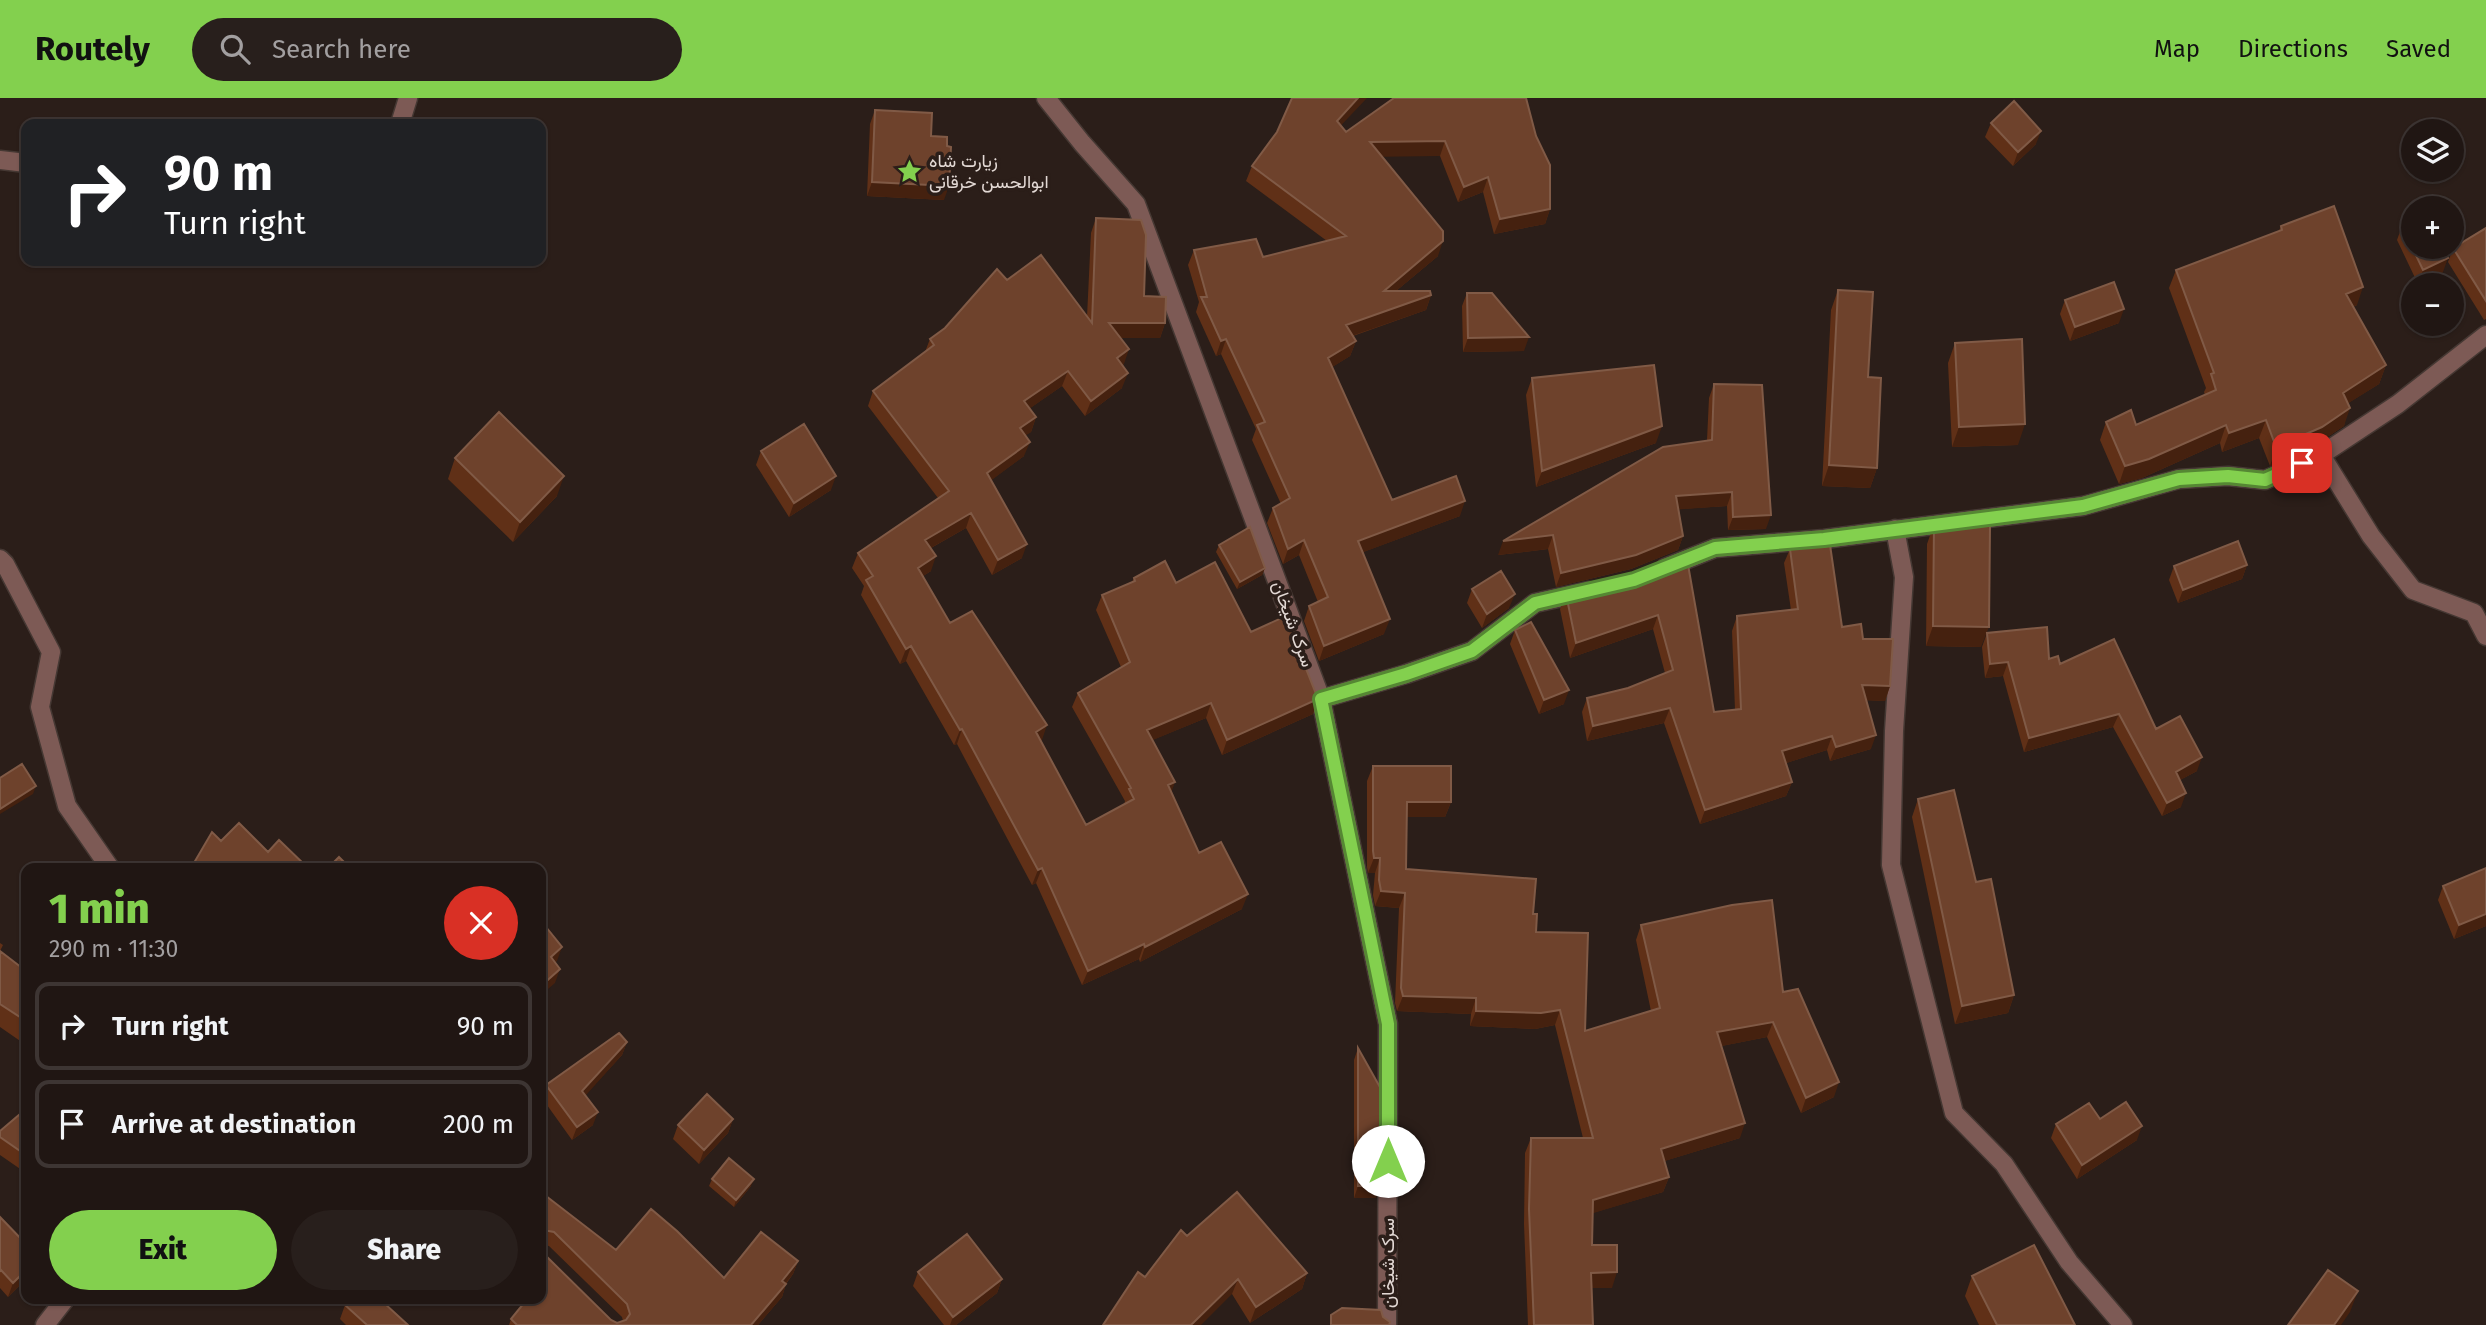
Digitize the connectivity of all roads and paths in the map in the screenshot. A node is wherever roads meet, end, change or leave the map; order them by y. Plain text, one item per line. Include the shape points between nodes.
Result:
1 (408, 98) edge
2 (1046, 98) edge
3 (402, 119) edge
4 (0, 160) edge
5 (21, 162) edge
6 (2486, 335) edge
7 (2321, 455) junction
8 (1895, 529) junction
9 (0, 559) edge
10 (1646, 576) edge
11 (1609, 586) edge
12 (2486, 636) edge
13 (1321, 699) junction
14 (107, 863) edge
15 (61, 1304) edge
16 (45, 1325) edge
17 (1387, 1325) edge
18 (2123, 1325) edge

1 - 3 street
2 - 13 street, سرک شیخان via 1136,204
4 - 5 street
6 - 7 street via 2398,404
7 - 8 street via 2265,480 2228,476 2179,479 2083,506
7 - 12 street via 2371,536 2413,590 2474,613
8 - 10 street via 1715,548
8 - 18 street via 1904,577 1891,865 1954,1113 2004,1164 2069,1262
9 - 14 street via 51,653 40,707 67,806
11 - 13 street via 1535,603 1472,651
13 - 17 street, سرک شیخان via 1388,1024
15 - 16 street

